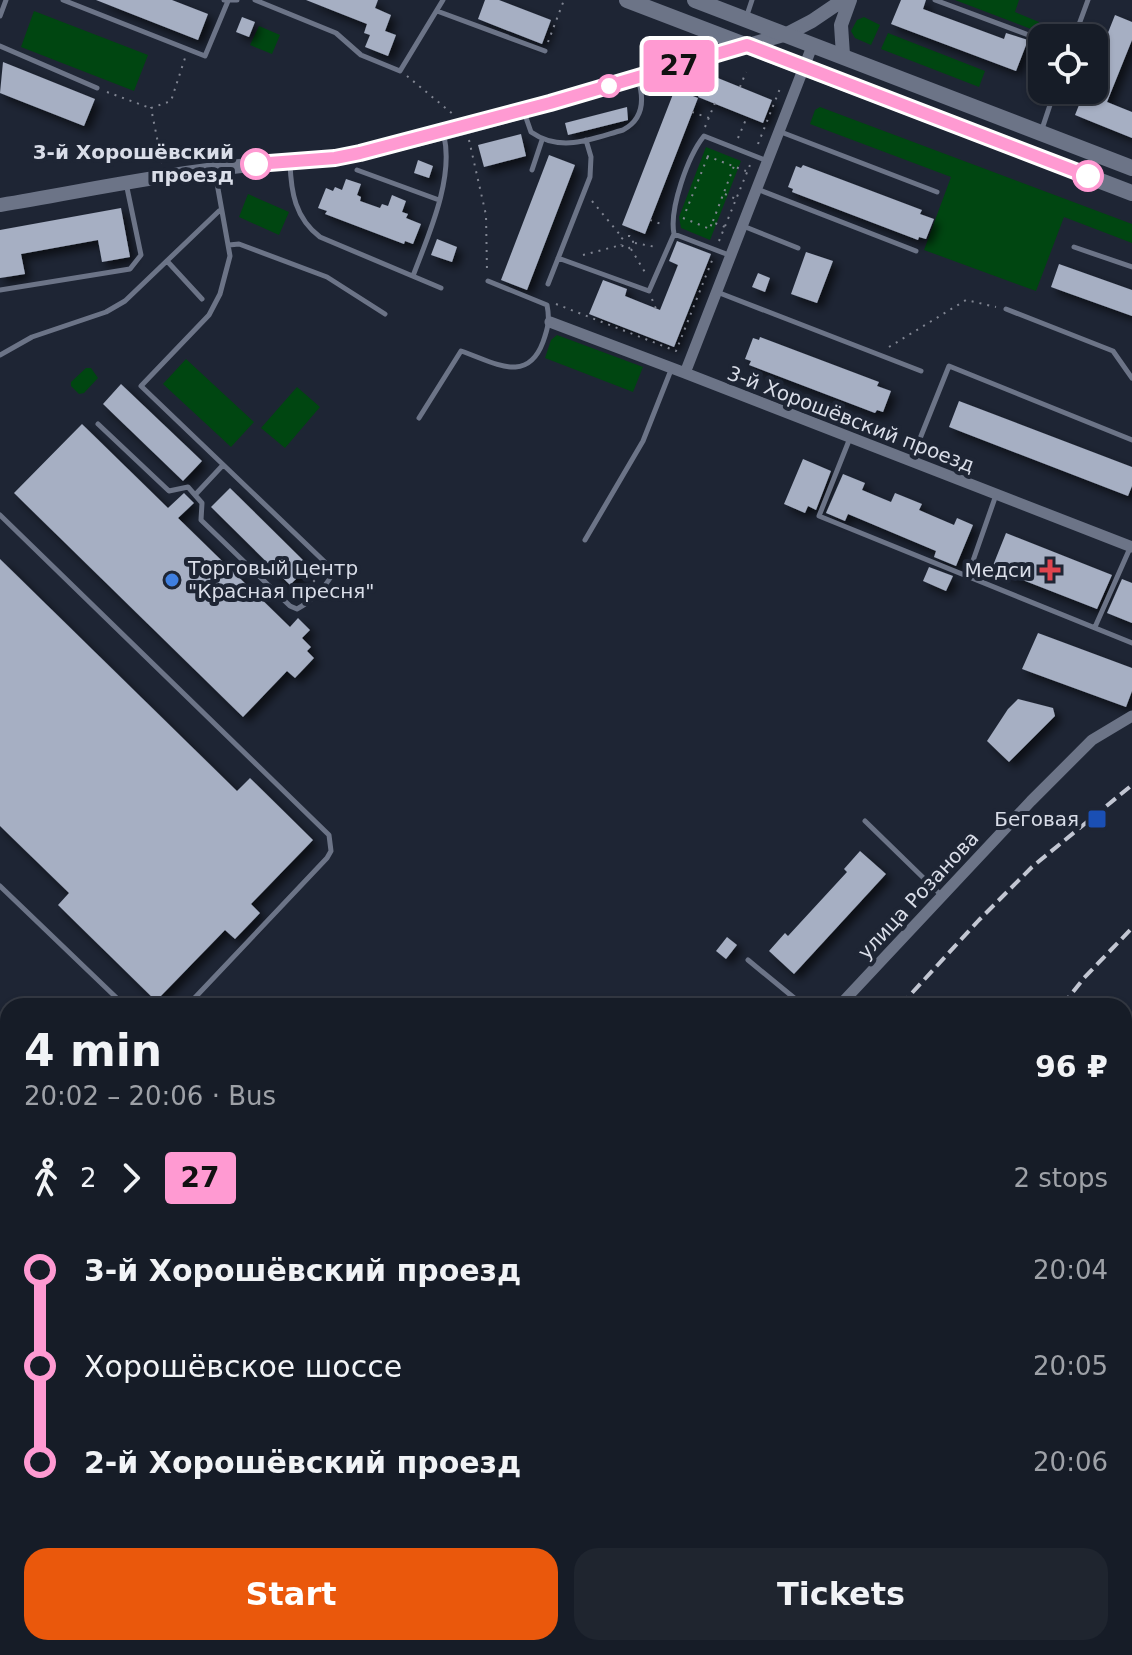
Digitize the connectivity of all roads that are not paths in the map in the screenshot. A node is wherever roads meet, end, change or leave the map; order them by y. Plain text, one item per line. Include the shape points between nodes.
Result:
1 (6, 0) edge
2 (63, 0) edge
3 (237, 0) edge
4 (255, 0) edge
5 (443, 0) edge
6 (627, 0) edge
7 (695, 0) edge
8 (752, 0) edge
9 (843, 0) edge
10 (850, 0) edge
11 (935, 0) edge
12 (1088, 0) edge
13 (226, 1) edge
14 (437, 11) junction
15 (0, 16) edge
16 (745, 19) junction
17 (1079, 24) edge
18 (787, 34) junction
19 (1028, 35) edge
20 (813, 44) junction
21 (747, 45) junction
22 (0, 46) edge
23 (545, 51) road end
24 (843, 55) junction
25 (800, 66) junction
26 (638, 78) junction
27 (97, 88) road end
28 (1050, 104) edge
29 (523, 110) junction
30 (779, 131) junction
31 (443, 132) junction
32 (1040, 133) junction
33 (542, 140) junction
34 (586, 140) junction
35 (768, 161) junction
36 (290, 162) junction
37 (1132, 168) edge
38 (214, 169) junction
39 (357, 170) dead end
40 (532, 170) dead end
41 (126, 183) junction
42 (757, 189) junction
43 (937, 192) dead end
44 (1132, 193) edge
45 (439, 200) junction
46 (0, 205) edge
47 (220, 210) junction
48 (742, 226) junction
49 (674, 234) junction
50 (229, 245) junction
51 (1074, 247) dead end
52 (798, 248) dead end
53 (916, 251) dead end
54 (731, 256) junction
55 (558, 258) junction
56 (167, 261) junction
57 (1132, 267) edge
58 (413, 276) junction
59 (488, 281) road end
60 (548, 284) dead end
61 (441, 288) dead end
62 (0, 290) edge
63 (716, 292) junction
64 (202, 299) dead end
65 (1006, 309) road end
66 (385, 314) dead end
67 (550, 322) junction
68 (0, 355) edge
69 (672, 368) junction
70 (921, 371) dead end
71 (685, 373) junction
72 (1132, 378) edge
73 (419, 418) dead end
74 (98, 424) dead end
75 (850, 438) junction
76 (1132, 440) edge
77 (910, 461) junction
78 (223, 465) junction
79 (997, 494) junction
80 (195, 495) junction
81 (0, 515) edge
82 (585, 540) dead end
83 (1132, 546) edge
84 (968, 575) junction
85 (1095, 627) junction
86 (1132, 643) edge
87 (1132, 716) edge
88 (865, 821) dead end
89 (0, 886) edge
90 (942, 897) junction
91 (748, 960) dead end
92 (117, 998) edge
93 (195, 998) edge
94 (794, 998) edge
95 (847, 998) edge

1 - 15 lane
2 - 13 lane via 205,56
3 - 13 lane
4 - 14 lane via 336,33 361,55 400,71
5 - 14 lane
6 - 21 main road
7 - 16 main road
8 - 16 lane
9 - 18 street
10 - 24 street via 841,25
11 - 19 lane
12 - 17 lane
14 - 23 lane
16 - 18 main road
18 - 20 main road
18 - 21 street
18 - 25 street via 786,51
20 - 24 main road
20 - 25 street
21 - 25 main road
21 - 26 street
22 - 27 lane
24 - 32 main road
25 - 30 street
25 - 44 main road
26 - 29 street
26 - 34 lane via 642,101 631,126
28 - 32 lane
29 - 31 street
29 - 33 lane via 531,132
30 - 35 street
30 - 43 lane
31 - 36 street via 360,153
31 - 45 lane via 447,156
32 - 37 main road
33 - 34 lane via 562,145
33 - 40 lane
34 - 55 lane via 592,166
35 - 42 street
35 - 49 lane via 704,136 673,206
36 - 38 street
36 - 58 lane via 298,213 311,230
38 - 41 street
38 - 47 lane
39 - 45 lane
41 - 46 street
41 - 62 lane via 141,255 130,269
42 - 48 street
42 - 53 lane
45 - 58 lane
47 - 50 lane
47 - 56 lane
48 - 52 lane
48 - 54 street
49 - 54 lane
49 - 55 lane via 649,291
50 - 66 lane via 239,244 327,277
50 - 78 lane via 217,305 141,386
51 - 57 lane
54 - 63 street
55 - 60 lane
56 - 64 lane
56 - 68 lane via 115,307 32,337
58 - 61 lane
59 - 67 lane via 547,305
63 - 70 lane
63 - 71 street
65 - 72 lane via 1113,351
67 - 69 street, 3-й Хорошёвский проезд
67 - 73 lane via 538,355 528,366 515,368 461,351
69 - 71 street, 3-й Хорошёвский проезд
69 - 82 lane via 643,441
71 - 75 street, 3-й Хорошёвский проезд
74 - 80 lane via 169,491 188,487
75 - 77 street, 3-й Хорошёвский проезд
75 - 84 lane via 819,516
76 - 77 lane via 949,366
77 - 79 street, 3-й Хорошёвский проезд
78 - 80 lane
78 - 80 lane via 329,566 330,580 305,604 290,606 201,520 202,503
79 - 83 street, 3-й Хорошёвский проезд
79 - 84 lane
81 - 93 lane via 329,835 327,858
83 - 85 lane
84 - 85 lane
85 - 86 lane
87 - 90 street, улица Розанова via 1092,740
88 - 90 lane
89 - 92 lane
90 - 95 street, улица Розанова
91 - 94 lane

